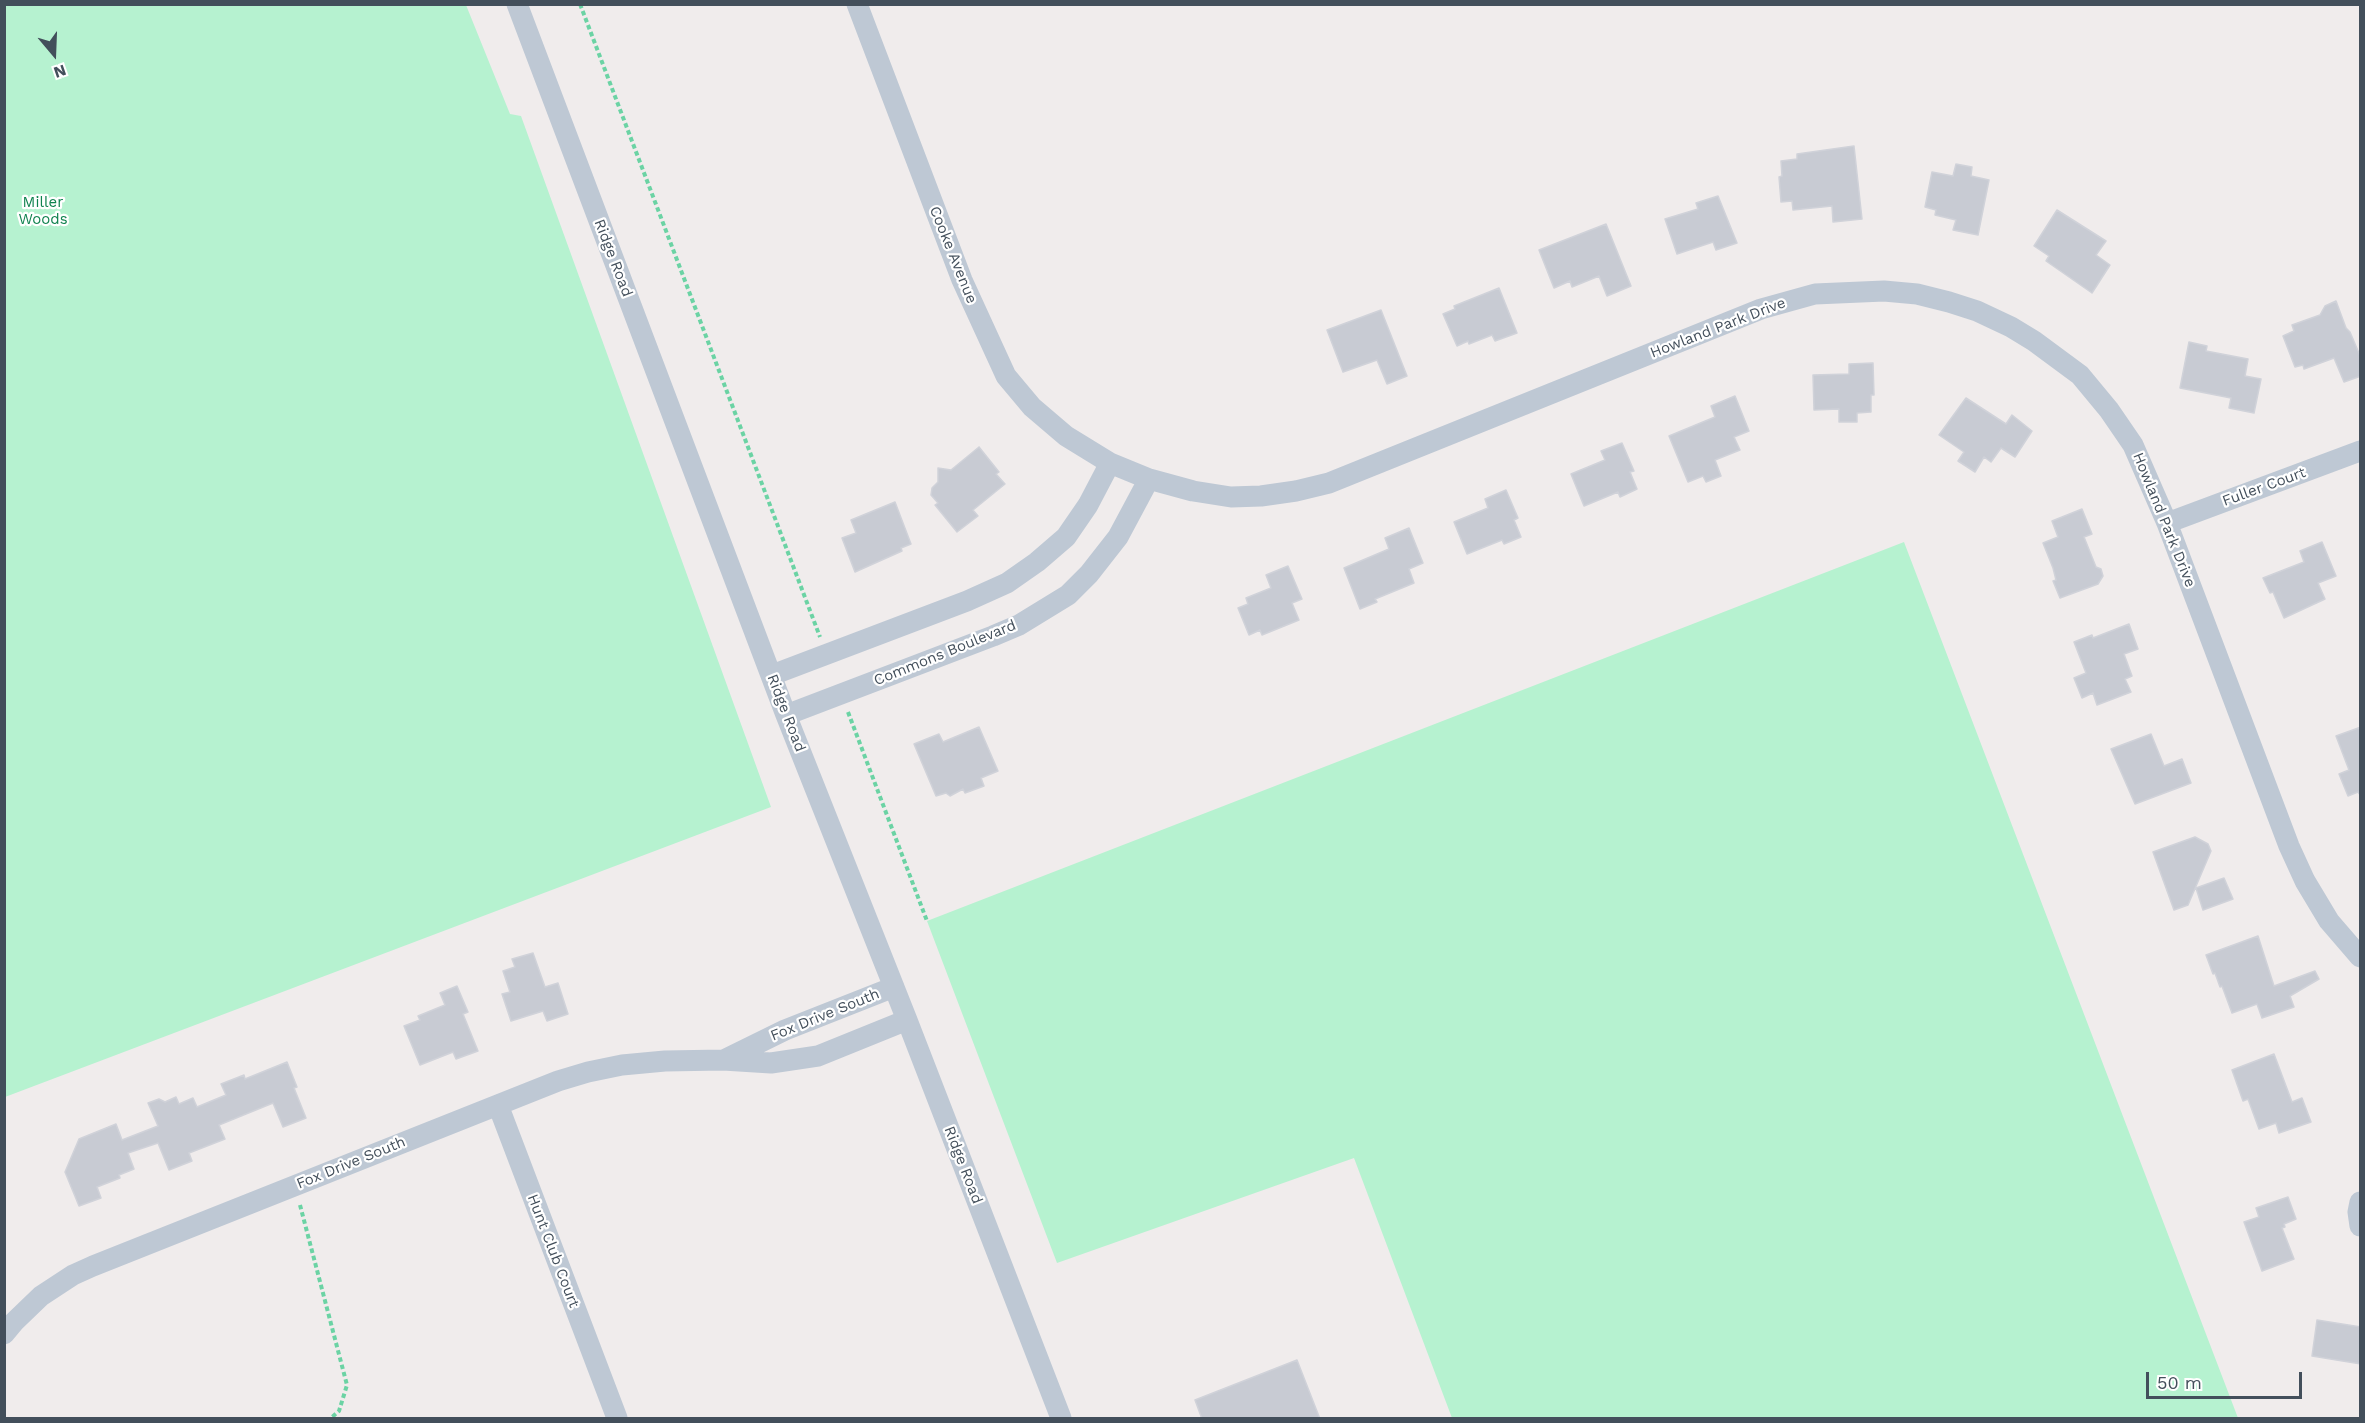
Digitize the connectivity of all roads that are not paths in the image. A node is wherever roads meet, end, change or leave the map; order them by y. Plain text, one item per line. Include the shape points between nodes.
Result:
1 (517, 4) edge
2 (857, 4) edge
3 (2361, 451) edge
4 (1110, 463) junction
5 (1149, 479) junction
6 (2167, 523) junction
7 (772, 675) junction
8 (786, 715) junction
9 (2361, 957) edge
10 (894, 987) junction
11 (907, 1020) junction
12 (723, 1060) junction
13 (498, 1105) junction
14 (2361, 1202) edge
15 (2361, 1226) edge
16 (4, 1334) edge
17 (608, 1396) junction
18 (604, 1419) edge
19 (616, 1419) edge
20 (1061, 1419) edge

1 - 7 street, Ridge Road
2 - 4 street, Cooke Avenue via 962,280 1006,376 1032,407 1066,436
3 - 6 street, Fuller Court
4 - 5 street, Howland Park Drive
4 - 7 street via 1066,537 1006,583
5 - 6 street, Howland Park Drive via 1231,497 1296,491 1329,483 1761,309 1815,294 1884,291 1917,294 1977,311 2011,327 2066,363 2098,395 2133,445
5 - 8 street, Commons Boulevard via 1118,537 1068,595 993,636
6 - 9 street, Howland Park Drive via 2289,846 2329,921
7 - 8 street, Ridge Road
8 - 10 street, Ridge Road
10 - 11 street, Ridge Road
10 - 12 street, Fox Drive South via 785,1030
11 - 12 street, Fox Drive South via 818,1056 771,1063
11 - 20 street, Ridge Road
12 - 13 street, Fox Drive South via 665,1060 588,1071
13 - 16 street, Fox Drive South via 73,1275 41,1296
13 - 17 street, Hunt Club Court
14 - 15 street
17 - 18 street
17 - 19 street, Hunt Club Court

